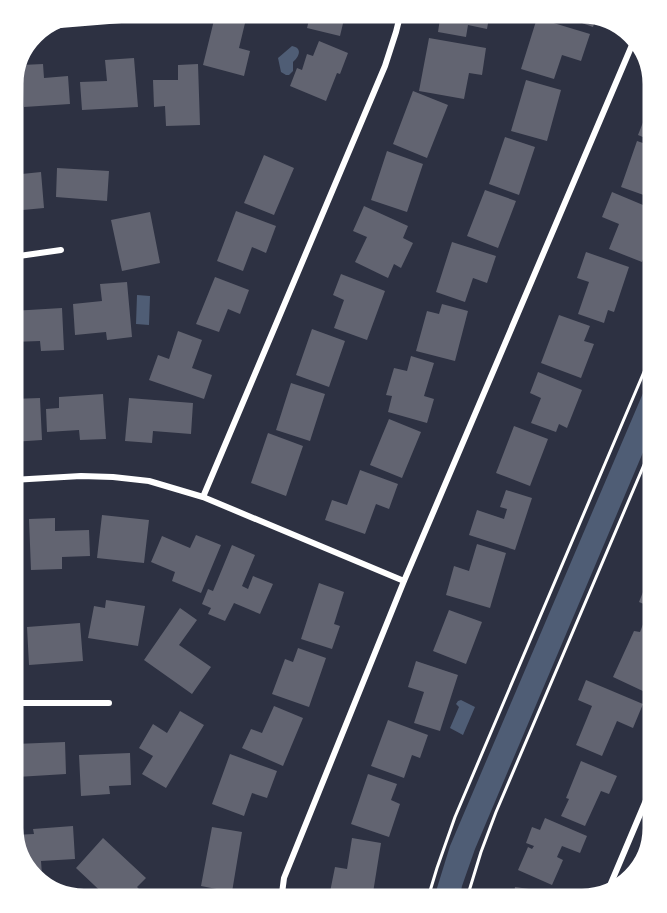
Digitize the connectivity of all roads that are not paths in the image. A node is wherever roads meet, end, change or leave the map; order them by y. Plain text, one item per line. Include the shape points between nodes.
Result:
1 (97, 22) edge
2 (398, 23) edge
3 (74, 24) edge
4 (631, 47) edge
5 (61, 250) dead end
6 (23, 255) edge
7 (22, 479) edge
8 (203, 497) junction
9 (404, 581) junction
10 (22, 703) edge
11 (109, 703) dead end
12 (645, 803) edge
13 (611, 883) edge
14 (282, 890) edge

1 - 3 street
2 - 8 street via 384,66
4 - 9 street
5 - 6 street
7 - 8 street via 113,477 148,481
8 - 9 street
9 - 14 street
10 - 11 street
12 - 13 street

